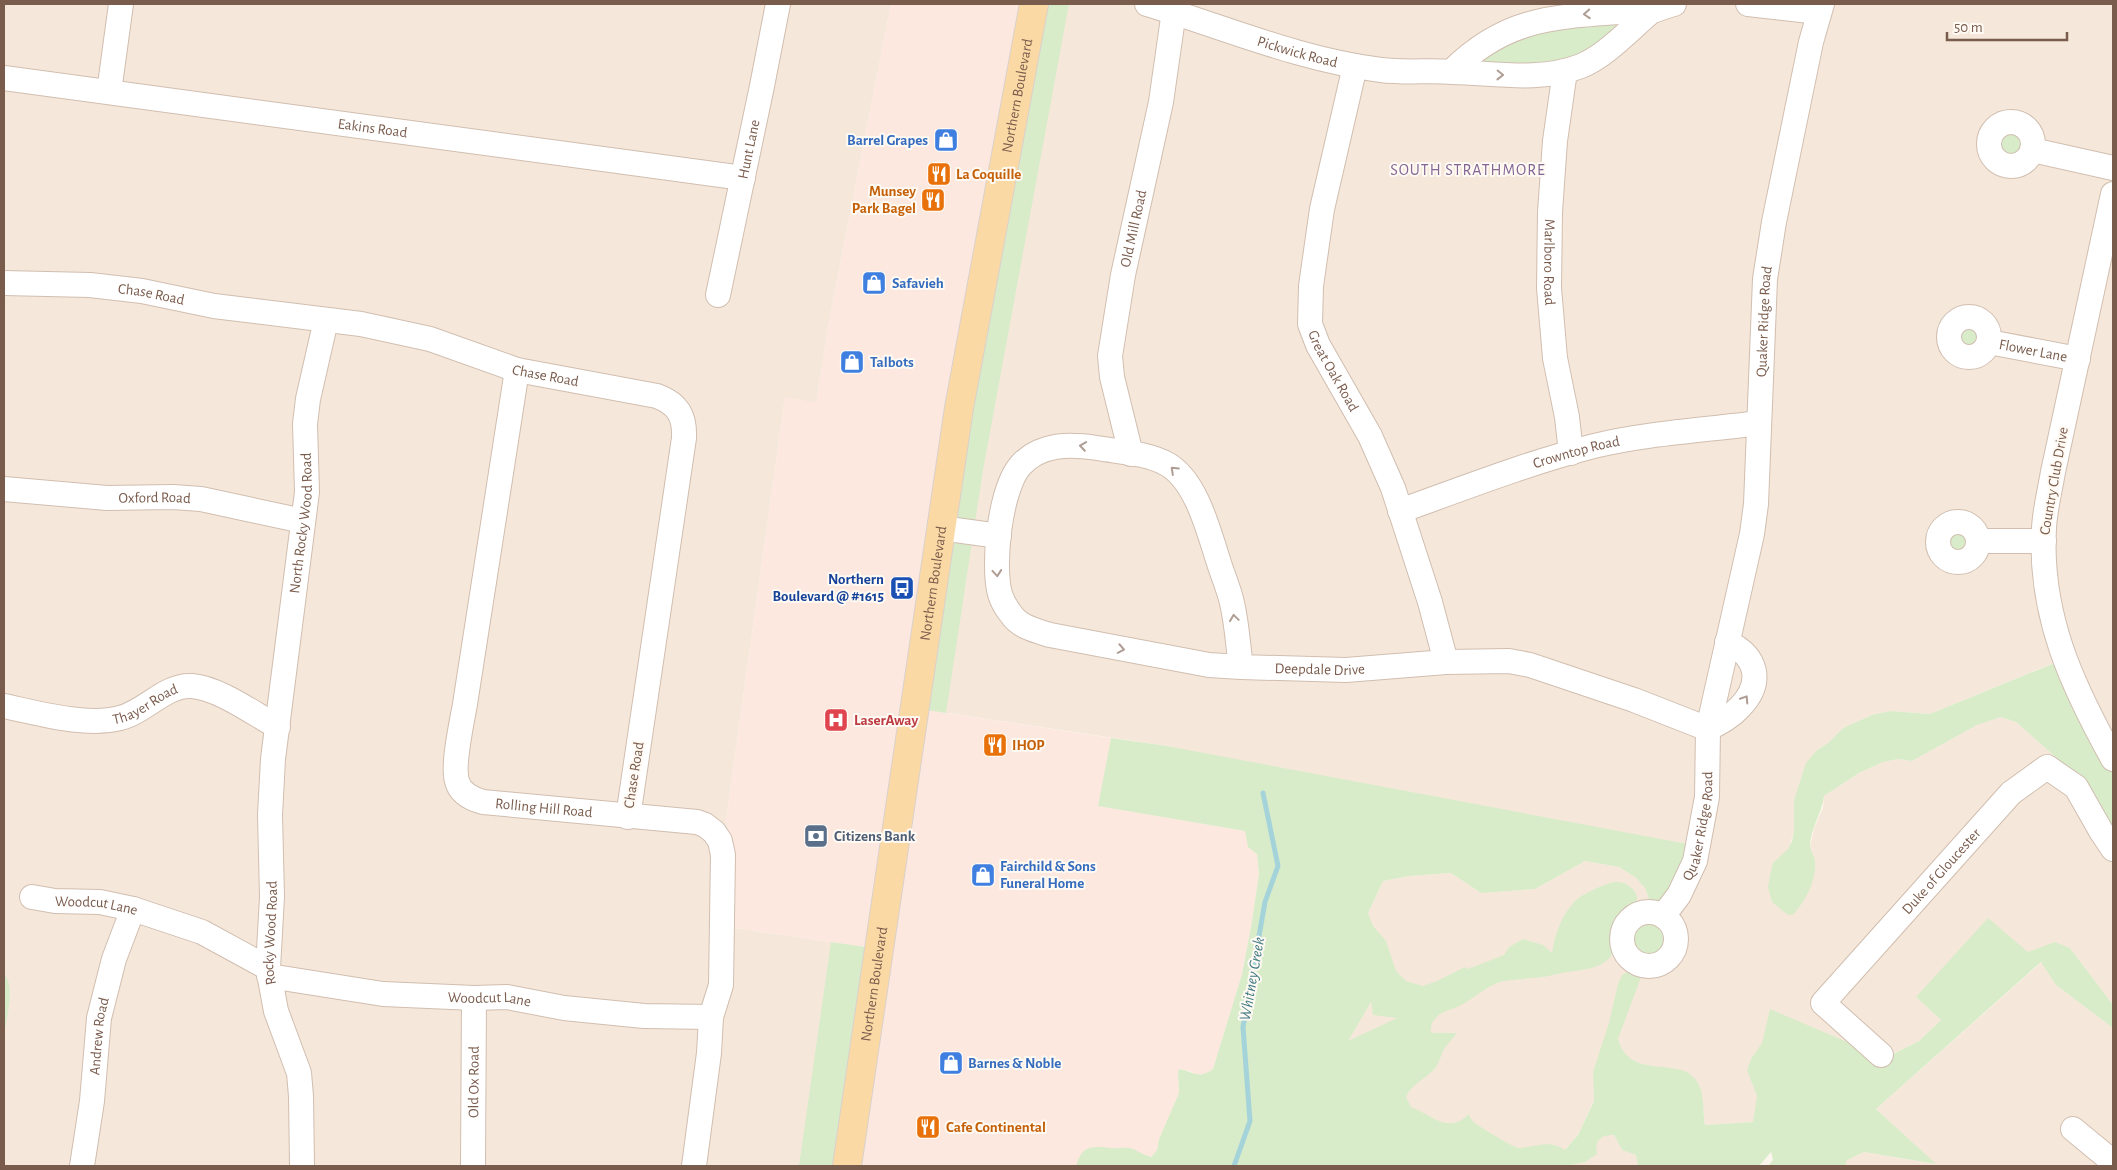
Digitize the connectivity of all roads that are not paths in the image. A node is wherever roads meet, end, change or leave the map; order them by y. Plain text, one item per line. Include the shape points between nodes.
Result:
1 (121, 4) edge
2 (778, 4) edge
3 (1034, 4) edge
4 (1147, 4) edge
5 (1748, 4) edge
6 (1663, 7) edge
7 (1174, 8) edge
8 (1820, 8) edge
9 (1355, 66) junction
10 (1452, 71) junction
11 (1565, 71) junction
12 (4, 78) edge
13 (109, 92) junction
14 (2032, 150) dead end
15 (2113, 168) edge
16 (743, 178) junction
17 (2113, 194) edge
18 (4, 283) edge
19 (718, 295) dead end
20 (326, 320) junction
21 (1989, 342) dead end
22 (2078, 359) junction
23 (517, 370) junction
24 (1759, 423) junction
25 (1571, 453) junction
26 (1131, 454) junction
27 (4, 489) edge
28 (1400, 511) junction
29 (303, 521) junction
30 (942, 528) junction
31 (999, 536) junction
32 (1978, 541) dead end
33 (2044, 541) junction
34 (1727, 642) junction
35 (1446, 662) junction
36 (1240, 667) junction
37 (4, 706) edge
38 (278, 727) junction
39 (1708, 729) junction
40 (2113, 759) edge
41 (628, 817) junction
42 (2113, 849) edge
43 (32, 897) dead end
44 (133, 909) junction
45 (1663, 916) dead end
46 (268, 972) junction
47 (474, 998) junction
48 (711, 1016) junction
49 (1881, 1055) dead end
50 (2073, 1129) dead end
51 (2113, 1162) edge
52 (82, 1166) edge
53 (302, 1166) edge
54 (472, 1166) edge
55 (694, 1166) edge
56 (847, 1166) edge

1 - 13 street
2 - 16 street, Hunt Lane
3 - 30 main road, Northern Boulevard via 971,338
4 - 7 street, Pickwick Road
5 - 8 street
6 -> 10 street, Pickwick Road via 1560,16 1525,25 1500,34 1470,53
6 - 11 street, Pickwick Road via 1599,55
7 - 9 street, Pickwick Road via 1297,52
7 - 26 street, Old Mill Road via 1161,102 1123,275 1110,356
8 - 24 street, Quaker Ridge Road via 1774,222 1765,279
9 - 10 street, Pickwick Road via 1402,72
9 - 28 street, Great Oak Road via 1322,209 1309,304 1310,324 1318,345 1370,436
10 -> 11 street, Pickwick Road via 1481,75
11 - 25 street, Marlboro Road via 1555,141 1549,288 1555,358
12 - 13 street, Eakins Road
13 - 16 street, Eakins Road
14 - 15 street
16 - 19 street, Hunt Lane
17 - 22 street, Country Club Drive
18 - 20 street, Chase Road via 90,285 142,291 214,306
20 - 23 street, Chase Road via 430,339
20 - 29 street, North Rocky Wood Road via 305,424 307,492
21 - 22 street, Flower Lane
22 - 33 street, Country Club Drive via 2048,501
23 - 41 street, Chase Road via 657,396 675,405 683,418 684,438
23 - 41 street, Rolling Hill Road via 465,704 457,781 466,795 483,802
24 - 25 street, Crowntop Road via 1627,440
24 - 34 street, Quaker Ridge Road via 1752,534
25 - 28 street, Crowntop Road
26 -> 31 street, Deepdale Drive via 1074,444 1052,447 1035,455 1011,480
36 -> 26 street via 1232,603 1202,512 1185,481 1169,465
27 - 29 street, Oxford Road via 107,498 201,499
28 - 35 street, Great Oak Road
29 - 38 street, North Rocky Wood Road
30 - 31 street
30 - 56 main road, Northern Boulevard
31 -> 36 street, Deepdale Drive via 996,570 1000,596 1012,616 1027,627 1050,635 1134,652
32 - 33 street
33 - 40 street, Country Club Drive via 2048,601 2064,659 2086,710
34 - 39 street, Quaker Ridge Road
39 -> 34 street via 1726,720 1746,701 1754,682 1751,659 1740,648
35 - 36 street, Deepdale Drive via 1346,670
35 - 39 street, Deepdale Drive via 1488,660 1530,665
37 - 38 street, Thayer Road via 62,718 118,719 131,715 175,689 191,686 227,698
38 - 46 street, Rocky Wood Road via 270,815 272,897
39 - 45 street, Quaker Ridge Road via 1706,797 1695,861 1679,895
41 - 48 street, Rolling Hill Road via 697,822 709,828 720,841 723,863 721,975 720,990
42 - 49 street, Duke of Gloucester via 2076,787 2047,768 2011,793 1823,1003
43 - 44 street, Woodcut Lane via 100,902
44 - 46 street, Woodcut Lane via 202,932
44 - 52 street, Andrew Road via 114,959 99,1018 92,1101
46 - 47 street, Woodcut Lane via 382,994
46 - 53 street, Rocky Wood Road via 276,1010 299,1072
47 - 48 street, Woodcut Lane via 507,997 564,1008 644,1016
47 - 54 street, Old Ox Road
48 - 55 street, Rolling Hill Road
50 - 51 street

